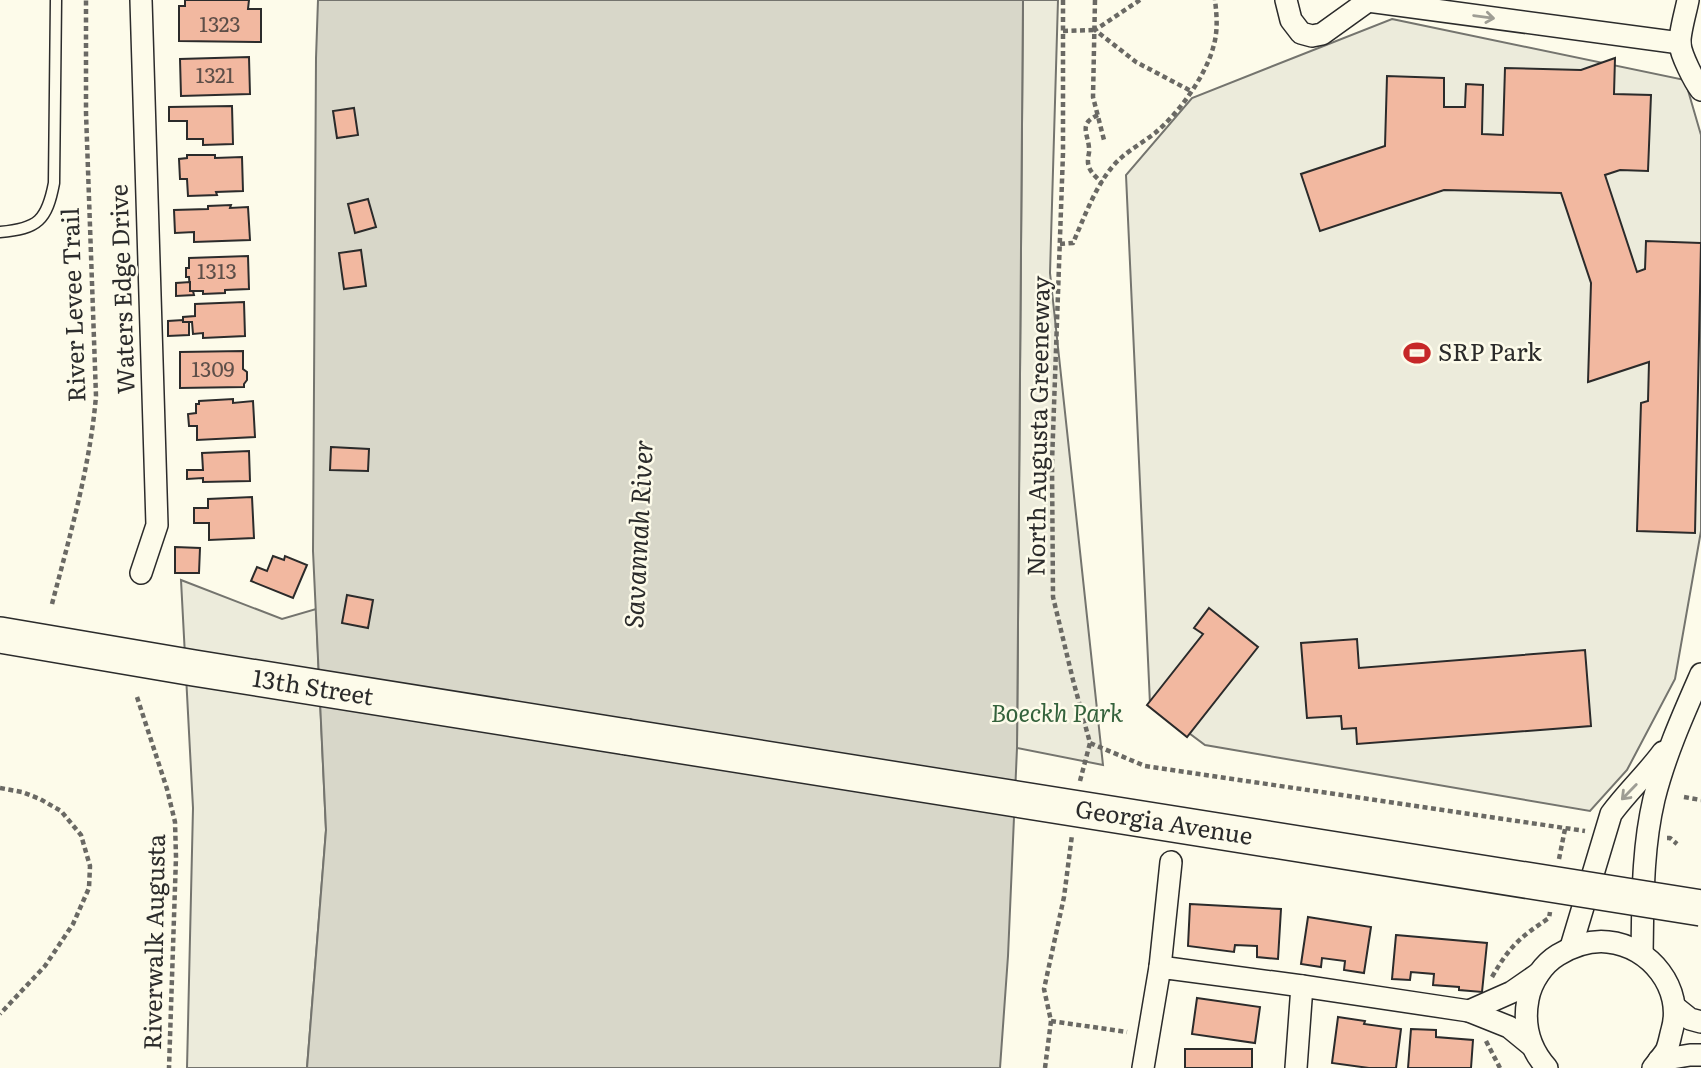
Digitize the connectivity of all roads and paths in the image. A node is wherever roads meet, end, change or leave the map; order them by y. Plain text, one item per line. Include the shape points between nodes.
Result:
1 (56, 0) edge
2 (86, 0) edge
3 (141, 0) edge
4 (1063, 0) edge
5 (1095, 0) edge
6 (1140, 0) edge
7 (1216, 0) edge
8 (1286, 0) edge
9 (1688, 0) edge
10 (1368, 1) edge
11 (1095, 30) junction
12 (1063, 31) junction
13 (1680, 43) junction
14 (1701, 90) edge
15 (1191, 91) junction
16 (1098, 115) junction
17 (1104, 140) dead end
18 (1102, 183) junction
19 (0, 232) edge
20 (1060, 244) junction
21 (141, 573) dead end
22 (52, 604) dead end
23 (0, 635) edge
24 (1701, 674) edge
25 (137, 697) dead end
26 (627, 737) joint
27 (1672, 739) junction
28 (1090, 743) junction
29 (0, 788) edge
30 (1079, 789) dead end
31 (1684, 797) dead end
32 (1701, 800) edge
33 (1073, 830) dead end
34 (1606, 833) junction
35 (1171, 862) dead end
36 (1701, 908) edge
37 (1571, 947) junction
38 (1642, 954) junction
39 (1160, 967) junction
40 (1538, 974) junction
41 (1302, 986) junction
42 (1675, 1007) junction
43 (1469, 1011) junction
44 (0, 1014) edge
45 (1051, 1021) junction
46 (1701, 1021) edge
47 (1128, 1032) dead end
48 (1531, 1045) junction
49 (1701, 1055) edge
50 (1656, 1064) edge
51 (169, 1068) edge
52 (1045, 1068) edge
53 (1143, 1068) edge
54 (1296, 1068) edge
55 (1547, 1068) edge

1 - 19 lane via 50,205 39,221 20,231
2 - 22 path, River Levee Trail via 96,396 80,496
3 - 21 street, Waters Edge Drive via 158,525
4 - 12 path, North Augusta Greeneway
5 - 11 path
6 - 11 path
7 - 15 path via 1213,49
8 - 10 street via 1291,20 1301,33 1311,36 1322,34
9 - 13 street
10 -> 13 street
11 - 12 path
11 - 15 path via 1136,62
11 - 16 path via 1093,97
12 - 20 path, North Augusta Greeneway
13 - 14 street
15 - 18 path via 1167,122 1122,155
16 - 17 path
16 - 18 path via 1087,123 1086,133 1088,162
18 - 20 path via 1073,243
20 - 28 path, North Augusta Greeneway via 1052,462 1053,597
23 - 26 main road, 13th Street
24 - 27 street
25 - 51 path, Riverwalk Augusta via 175,822
26 - 36 main road, Georgia Avenue, bridge
27 -> 34 street via 1611,814
27 - 38 street via 1648,838 1642,886
28 - 30 path
28 - 34 path via 1145,766
29 - 44 path via 22,792 61,811 81,835 90,866 89,888 73,924
31 - 32 path
33 - 45 path via 1044,989
34 - 37 street
35 - 39 street
37 - 38 street via 1609,942
37 - 40 street
38 - 42 street via 1664,977
39 - 41 street
39 - 53 street
40 - 43 street via 1512,992
40 - 48 street via 1526,1011
41 - 43 street
41 - 54 street
42 - 46 street
42 - 50 street via 1667,1049
43 - 48 street via 1509,1027
45 - 47 path
45 - 52 path
48 - 55 street
49 - 50 street

